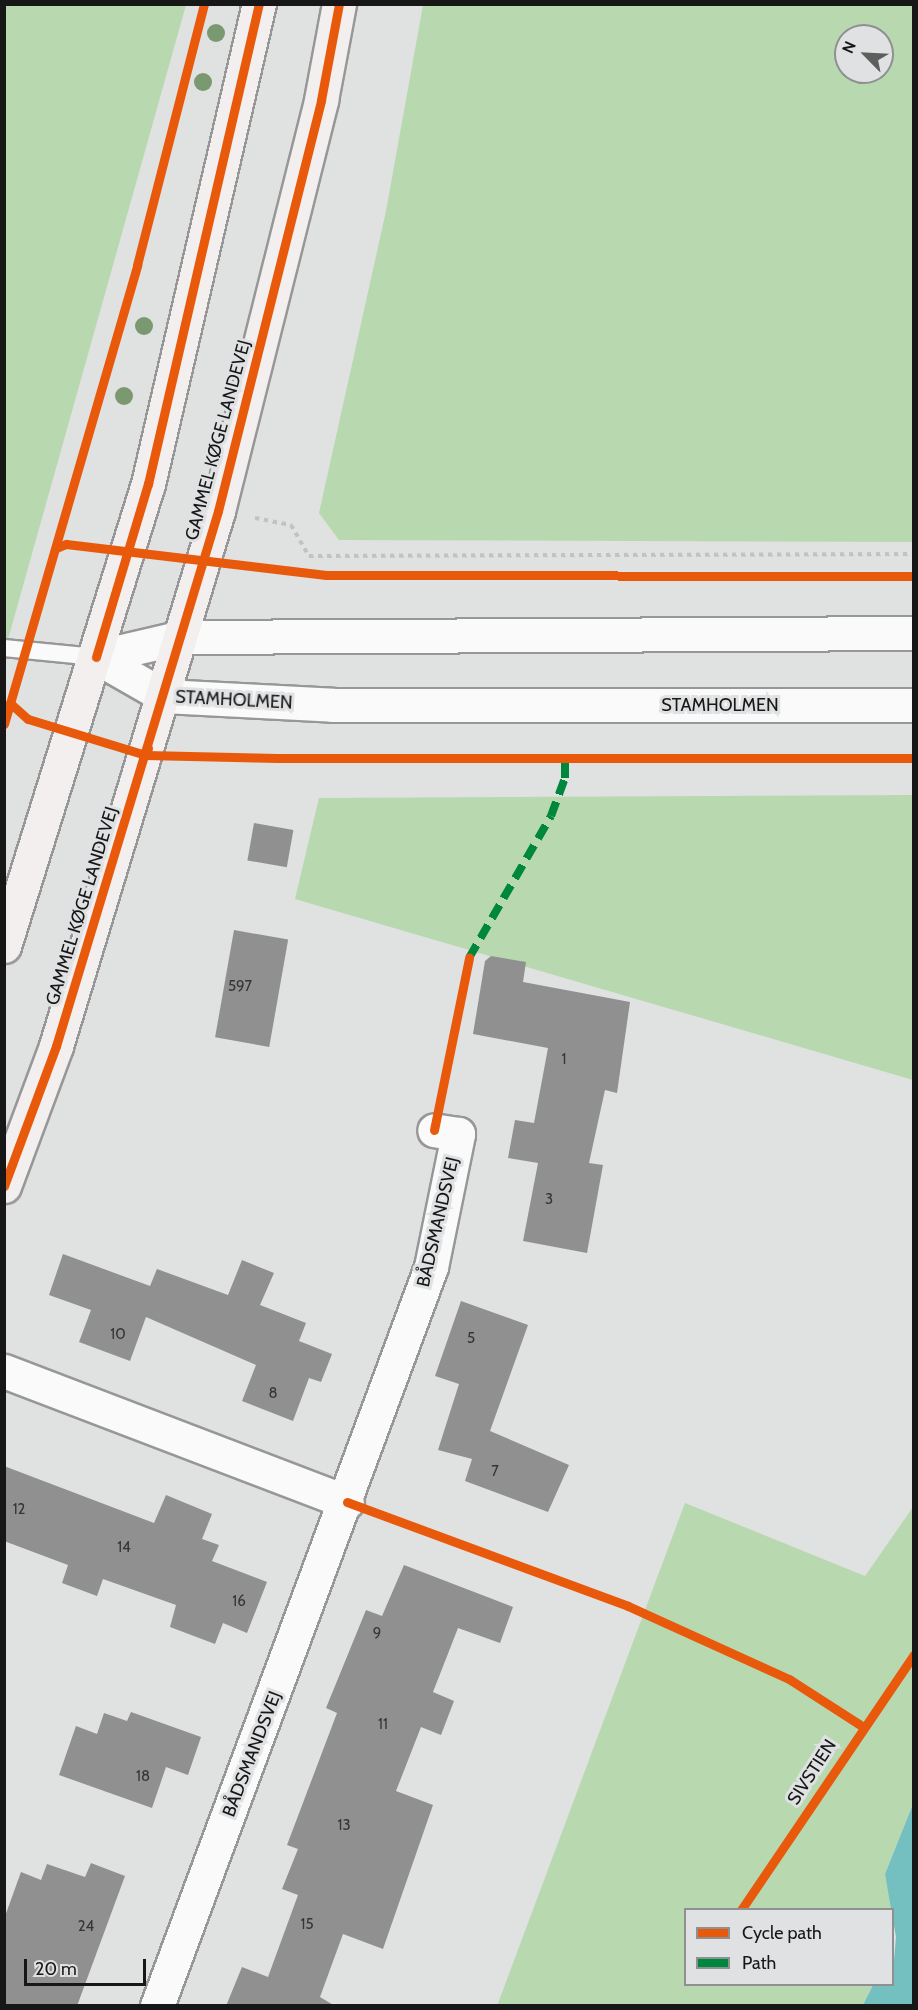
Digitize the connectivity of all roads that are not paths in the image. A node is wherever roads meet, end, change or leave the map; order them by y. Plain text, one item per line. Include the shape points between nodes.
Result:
1 (258, 4) edge
2 (339, 4) edge
3 (914, 633) edge
4 (182, 637) junction
5 (4, 648) edge
6 (96, 657) junction
7 (164, 696) junction
8 (914, 705) edge
9 (4, 946) edge
10 (434, 1130) road end
11 (4, 1186) edge
12 (4, 1371) edge
13 (347, 1502) junction
14 (157, 2006) edge

1 - 6 main road via 148,484
2 - 4 main road, GAMMEL KØGE LANDEVEJ via 321,100 218,511
3 - 4 street
4 - 6 street
4 - 7 main road, GAMMEL KØGE LANDEVEJ
5 - 6 lane
6 - 7 street, STAMHOLMEN
6 - 9 main road
7 - 8 street, STAMHOLMEN via 333,705
7 - 11 main road, GAMMEL KØGE LANDEVEJ via 56,1046
10 - 13 street, BÅDSMANDSVEJ via 458,1134 431,1267
12 - 13 street
13 - 14 street, BÅDSMANDSVEJ

